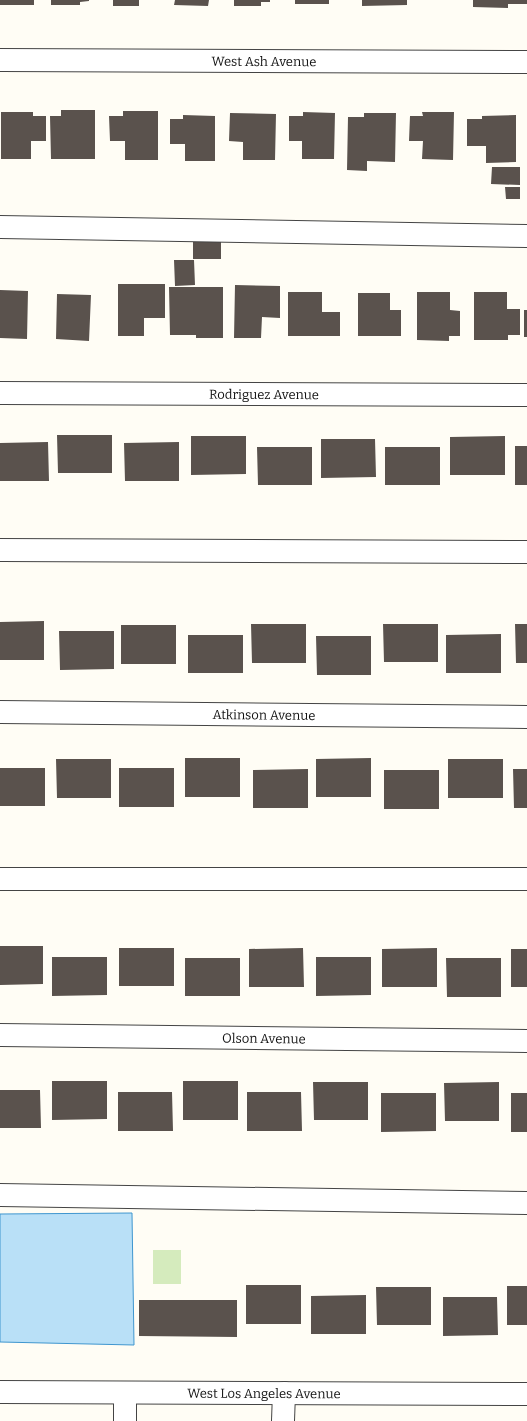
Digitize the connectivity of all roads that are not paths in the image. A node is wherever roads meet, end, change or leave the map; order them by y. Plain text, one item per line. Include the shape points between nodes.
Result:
1 (0, 60) edge
2 (527, 62) edge
3 (0, 227) edge
4 (527, 236) edge
5 (0, 393) edge
6 (527, 395) edge
7 (0, 550) edge
8 (527, 552) edge
9 (0, 712) edge
10 (527, 718) edge
11 (0, 879) edge
12 (527, 879) edge
13 (0, 1035) edge
14 (527, 1041) edge
15 (0, 1195) edge
16 (527, 1203) edge
17 (0, 1392) edge
18 (125, 1393) junction
19 (284, 1393) junction
20 (527, 1394) edge
21 (125, 1421) edge
22 (283, 1421) edge

1 - 2 street, West Ash Avenue
3 - 4 street
5 - 6 street, Rodriguez Avenue
7 - 8 street
9 - 10 street, Atkinson Avenue
11 - 12 street
13 - 14 street, Olson Avenue
15 - 16 street
17 - 18 street, West Los Angeles Avenue
18 - 19 street, West Los Angeles Avenue
18 - 21 street
19 - 20 street, West Los Angeles Avenue
19 - 22 street

